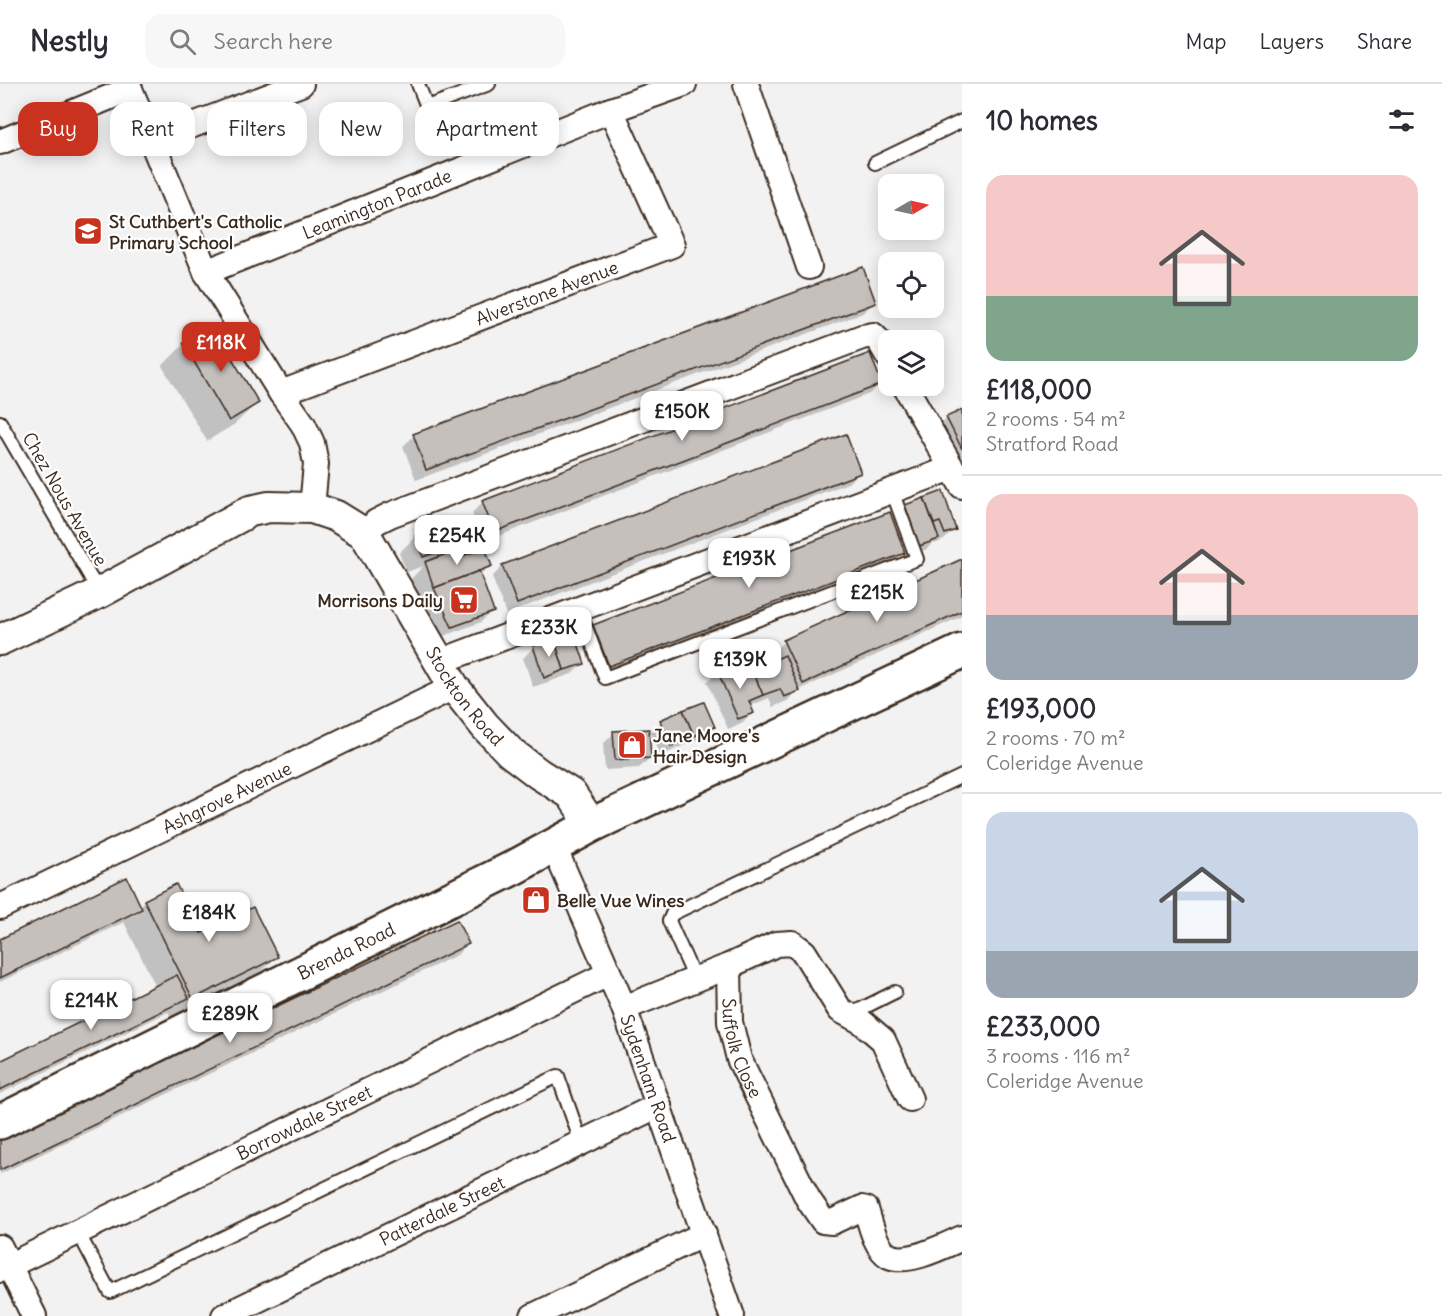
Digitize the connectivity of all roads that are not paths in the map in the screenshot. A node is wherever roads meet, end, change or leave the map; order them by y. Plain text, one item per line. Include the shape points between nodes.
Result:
1 (301, 84) edge
2 (418, 84) edge
3 (489, 84) edge
4 (684, 84) edge
5 (746, 84) edge
6 (129, 86) edge
7 (135, 102) edge
8 (611, 111) junction
9 (962, 121) edge
10 (195, 124) edge
11 (0, 142) edge
12 (157, 156) edge
13 (875, 163) dead end
14 (809, 267) dead end
15 (206, 272) junction
16 (878, 340) edge
17 (281, 393) junction
18 (911, 396) edge
19 (0, 422) edge
20 (957, 477) edge
21 (892, 490) junction
22 (312, 508) junction
23 (365, 534) junction
24 (99, 593) junction
25 (579, 609) junction
26 (0, 639) edge
27 (962, 651) edge
28 (446, 674) junction
29 (962, 776) edge
30 (592, 825) junction
31 (554, 847) junction
32 (0, 907) edge
33 (729, 966) junction
34 (608, 974) junction
35 (696, 979) junction
36 (895, 992) dead end
37 (624, 1008) junction
38 (849, 1015) junction
39 (910, 1099) dead end
40 (658, 1105) junction
41 (0, 1122) edge
42 (581, 1142) junction
43 (78, 1232) junction
44 (704, 1234) junction
45 (962, 1238) edge
46 (3, 1261) edge
47 (569, 1308) edge
48 (34, 1316) edge
49 (224, 1316) edge
50 (533, 1316) edge
51 (732, 1316) edge

1 - 10 street
2 - 3 lane via 427,107
4 - 8 street, Leamington Parade
5 - 14 street
6 - 7 street
6 - 11 street
8 - 15 street, Leamington Parade
8 - 17 street, Alverstone Avenue via 672,245
9 - 13 lane
12 - 15 street
15 - 17 street
16 - 23 street via 873,335 862,336 390,515
17 - 22 street via 312,443 316,465
18 - 20 street
19 - 24 lane, Chez Nous Avenue
20 - 21 street, Ashgrove Avenue
21 - 25 street, Ashgrove Avenue
21 - 25 lane via 917,559 628,670 605,678
22 - 23 street, Stockton Road via 336,516
22 - 24 street, Stockton Road via 269,507 250,511
23 - 28 street, Stockton Road
24 - 26 street, Stockton Road
25 - 28 street, Ashgrove Avenue
27 - 30 main road
28 - 30 street, Stockton Road via 510,752 571,794
28 - 32 street, Ashgrove Avenue
29 - 35 lane via 672,914 669,921
30 - 31 main road, Brenda Road
31 - 34 street, Sydenham Road
31 - 41 main road, Brenda Road
33 - 35 street
33 - 38 street via 776,944 792,943 804,952 840,1010
33 - 45 street, Suffolk Close via 730,1022 739,1059 808,1199 823,1221 832,1222 866,1209 878,1243 888,1255 900,1258 921,1255
34 - 37 street, Sydenham Road
34 - 43 street, Borrowdale Street
35 - 37 street
36 - 38 lane
37 - 40 street, Sydenham Road
38 - 39 street via 883,1040
40 - 42 street, Patterdale Street
40 - 44 street, Sydenham Road
42 - 43 lane via 558,1077 110,1292
42 - 49 street, Patterdale Street
43 - 46 street, Borrowdale Street
44 - 47 street
44 - 51 street, Sydenham Road
46 - 48 street
47 - 50 street

